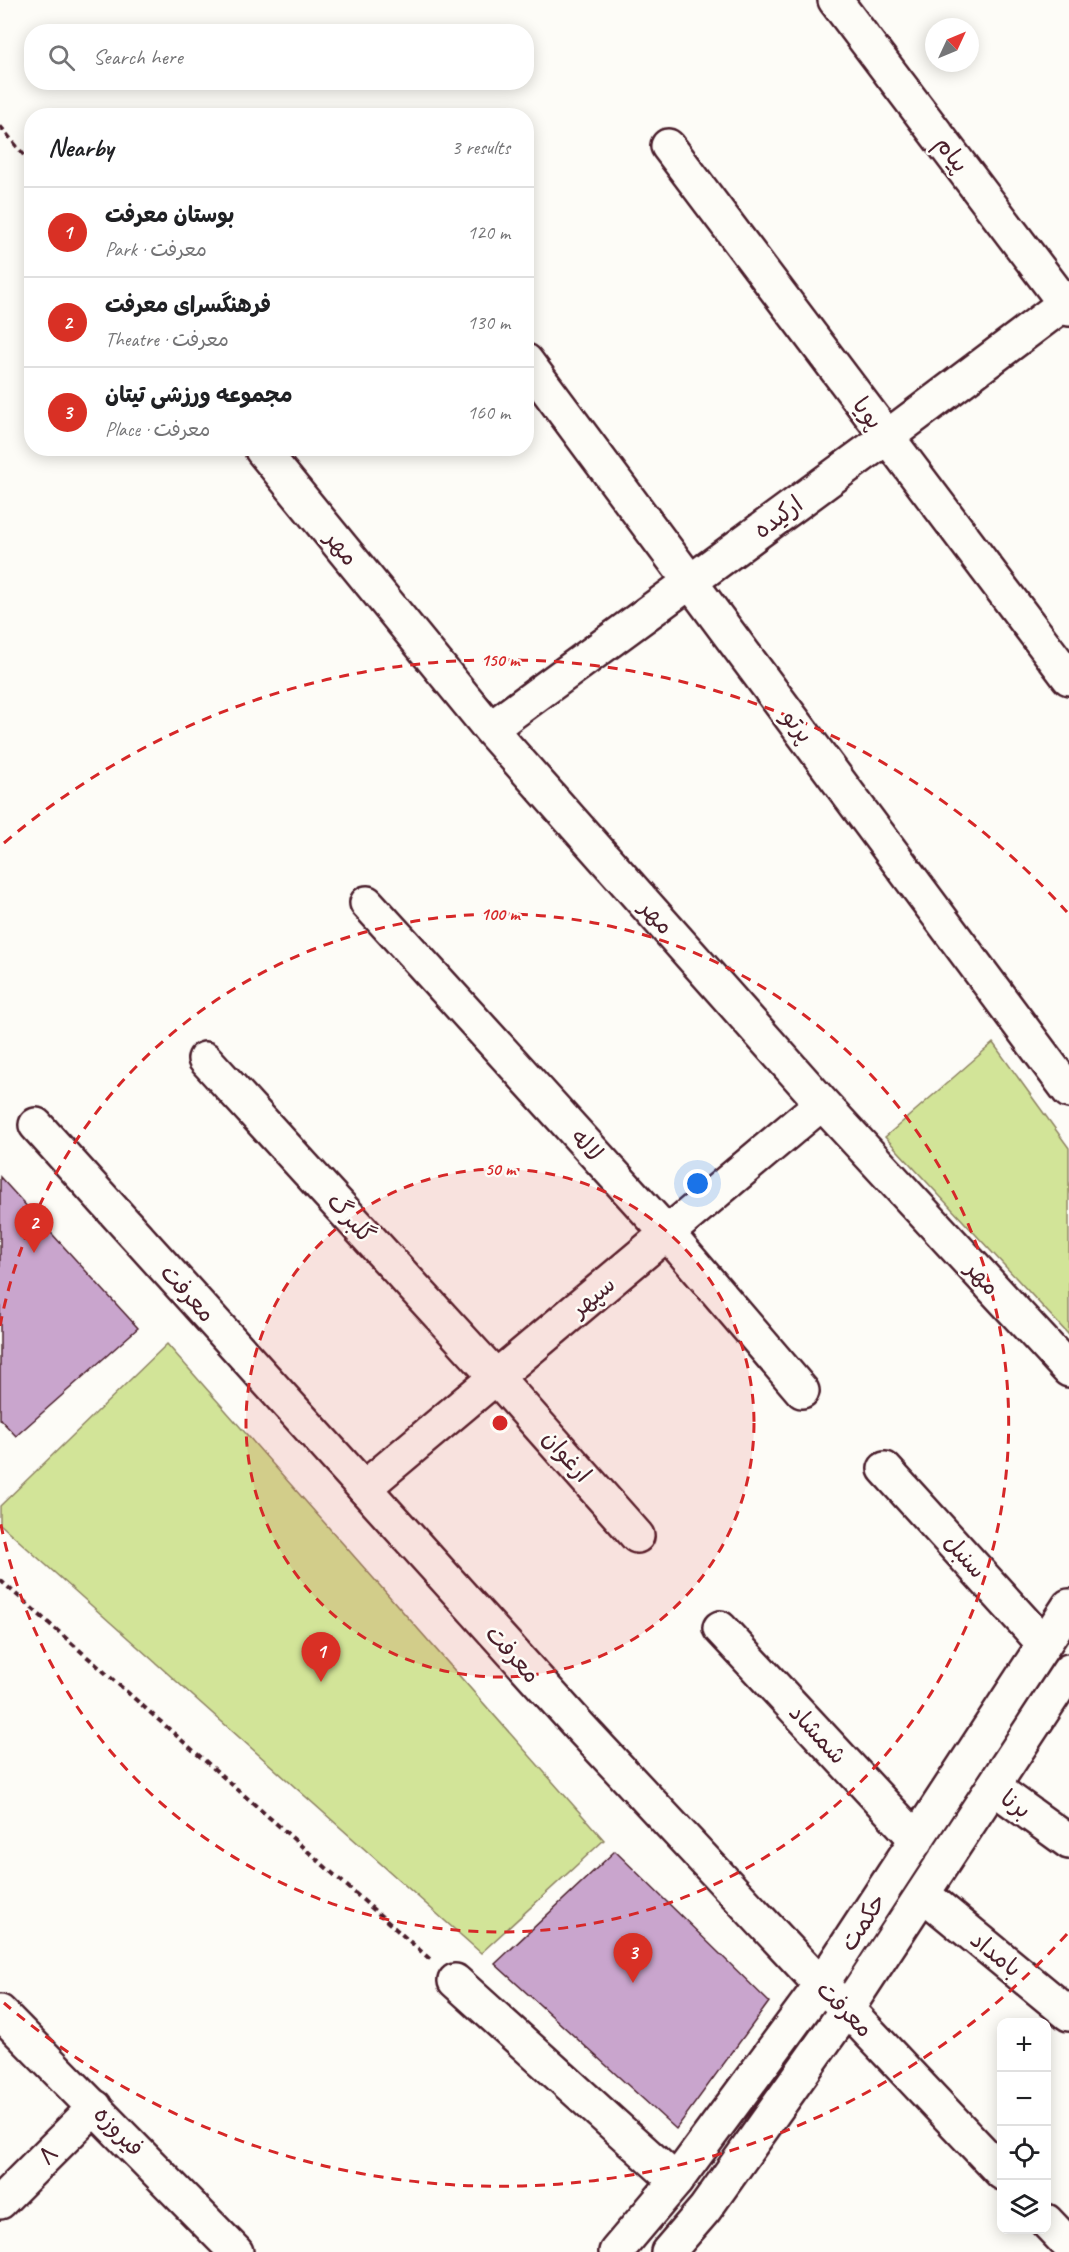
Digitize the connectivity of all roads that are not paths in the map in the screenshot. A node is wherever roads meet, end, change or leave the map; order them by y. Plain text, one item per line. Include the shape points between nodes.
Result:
1 (835, 0) edge
2 (668, 146) dead end
3 (1067, 306) edge
4 (534, 372) edge
5 (887, 437) junction
6 (267, 456) edge
7 (691, 582) junction
8 (1069, 678) edge
9 (490, 729) junction
10 (367, 903) dead end
11 (206, 1059) dead end
12 (1069, 1091) edge
13 (822, 1103) junction
14 (36, 1125) dead end
15 (667, 1233) junction
16 (1069, 1370) edge
17 (496, 1377) junction
18 (802, 1391) dead end
19 (885, 1469) dead end
20 (364, 1488) junction
21 (637, 1536) dead end
22 (1069, 1606) edge
23 (720, 1628) dead end
24 (1044, 1644) junction
25 (1066, 1684) edge
26 (993, 1787) junction
27 (916, 1840) junction
28 (1069, 1842) edge
29 (923, 1894) junction
30 (455, 1981) road end
31 (821, 1985) junction
32 (847, 2009) junction
33 (0, 2012) edge
34 (1069, 2014) edge
35 (96, 2107) junction
36 (997, 2169) edge
37 (676, 2181) junction
38 (0, 2202) edge
39 (1051, 2225) edge
40 (1069, 2245) edge
41 (236, 2252) edge
42 (615, 2252) edge
43 (668, 2252) edge

1 - 3 street, پیام
2 - 5 street, پویا
3 - 5 street, ارکیده
4 - 7 street, پرتو
5 - 7 street, ارکیده
5 - 8 street, پویا
6 - 9 street, مهر
7 - 9 street, ارکیده
7 - 12 street, پرتو
9 - 13 street, مهر
10 - 15 street, لاله
11 - 17 street, گلبرگ
13 - 15 street, سپهر
13 - 16 street, مهر
14 - 20 street, معرفت
15 - 17 street, سپهر
15 - 18 street, لاله
17 - 20 street, سپهر
17 - 21 street, ارغوان
19 - 24 street, سنبل
20 - 31 street, معرفت
22 - 24 street, حکمت
23 - 27 street, شمشاد
24 - 27 street, حکمت
25 - 26 street, حکمت
26 - 28 street, برنا
26 - 29 street, حکمت
27 - 31 street, حکمت
29 - 32 street, حکمت
29 - 34 street, بامداد
30 - 37 street
31 - 32 street, معرفت
31 - 37 street, حکمت
32 - 36 street, معرفت
32 - 43 street, حکمت via 705,2209
33 - 35 street, فیروزه
35 - 38 street, ۸
35 - 41 street, فیروزه
37 - 42 street, حکمت
39 - 40 street

